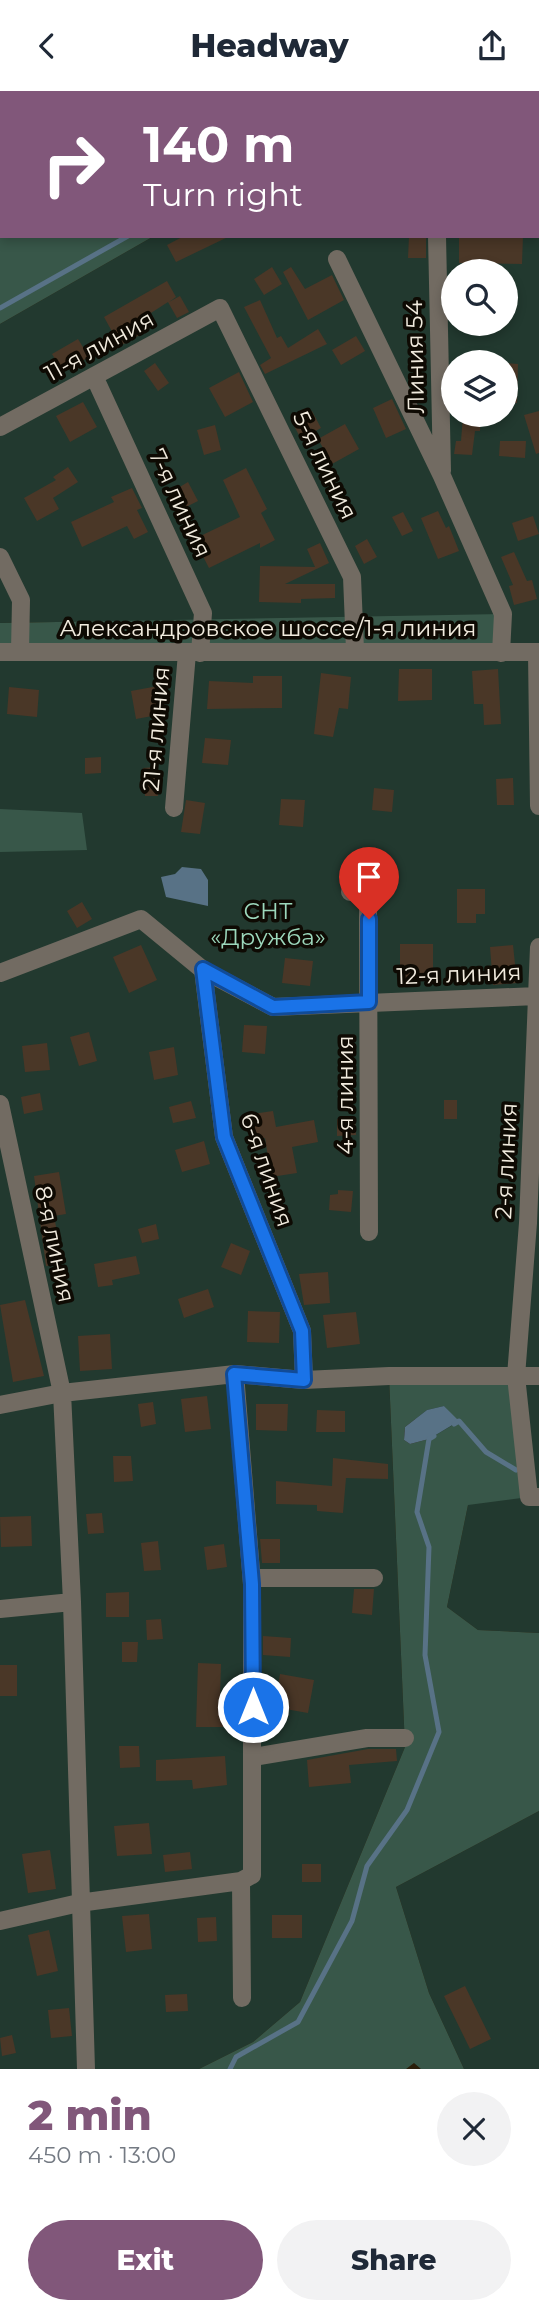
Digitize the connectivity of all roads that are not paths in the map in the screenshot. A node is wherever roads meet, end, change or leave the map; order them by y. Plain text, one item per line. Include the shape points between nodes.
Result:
1 (438, 238) edge
2 (337, 259) dead end
3 (220, 308) joint
4 (94, 376) junction
5 (0, 428) edge
6 (442, 476) junction
7 (0, 557) edge
8 (355, 650) junction
9 (0, 652) edge
10 (20, 652) junction
11 (538, 652) edge
12 (193, 653) junction
13 (501, 653) junction
14 (539, 806) edge
15 (174, 808) dead end
16 (350, 892) dead end
17 (539, 947) edge
18 (203, 969) junction
19 (0, 973) edge
20 (537, 996) junction
21 (369, 1002) junction
22 (0, 1104) edge
23 (369, 1231) dead end
24 (234, 1374) junction
25 (516, 1376) junction
26 (539, 1376) edge
27 (304, 1380) junction
28 (62, 1393) junction
29 (0, 1405) edge
30 (534, 1497) edge
31 (251, 1578) junction
32 (374, 1578) dead end
33 (72, 1602) junction
34 (0, 1609) edge
35 (405, 1738) dead end
36 (253, 1757) junction
37 (241, 1881) junction
38 (79, 1903) junction
39 (0, 1921) edge
40 (242, 1998) dead end
41 (86, 2069) edge

1 - 6 street, Линия 54
2 - 6 street
3 - 4 street, 11-я линия
3 - 8 street, 5-я линия via 352,577
4 - 5 street, 11-я линия
4 - 12 street, 7-я линия via 204,613
6 - 13 street via 503,614
7 - 10 street via 21,600
8 - 12 street, Александровское шоссе/1-я линия
8 - 13 street, Александровское шоссе/1-я линия
9 - 10 street, Александровское шоссе/1-я линия
10 - 12 street, Александровское шоссе/1-я линия
11 - 13 street, Александровское шоссе/1-я линия
11 - 14 street
12 - 15 street, 21-я линия
16 - 21 street, 4-я линия via 368,892
17 - 20 street, 2-я линия
18 - 19 street, 12-я линия via 141,919
18 - 21 street, 12-я линия via 273,1007
18 - 27 street, 6-я линия via 224,1137 302,1331
20 - 21 street, 12-я линия
20 - 25 street, 2-я линия via 528,1223
21 - 23 street, 4-я линия
22 - 28 street, 8-я линия
24 - 27 street
24 - 28 street
24 - 31 street
25 - 26 street
25 - 27 street
25 - 30 street, 2-я линия
28 - 29 street
28 - 33 street, 8-я линия
31 - 32 street
31 - 36 street
33 - 34 street
33 - 38 street, 8-я линия
35 - 36 street via 367,1738
36 - 37 street via 252,1875
37 - 38 street
37 - 40 street
38 - 39 street
38 - 41 street, 8-я линия

